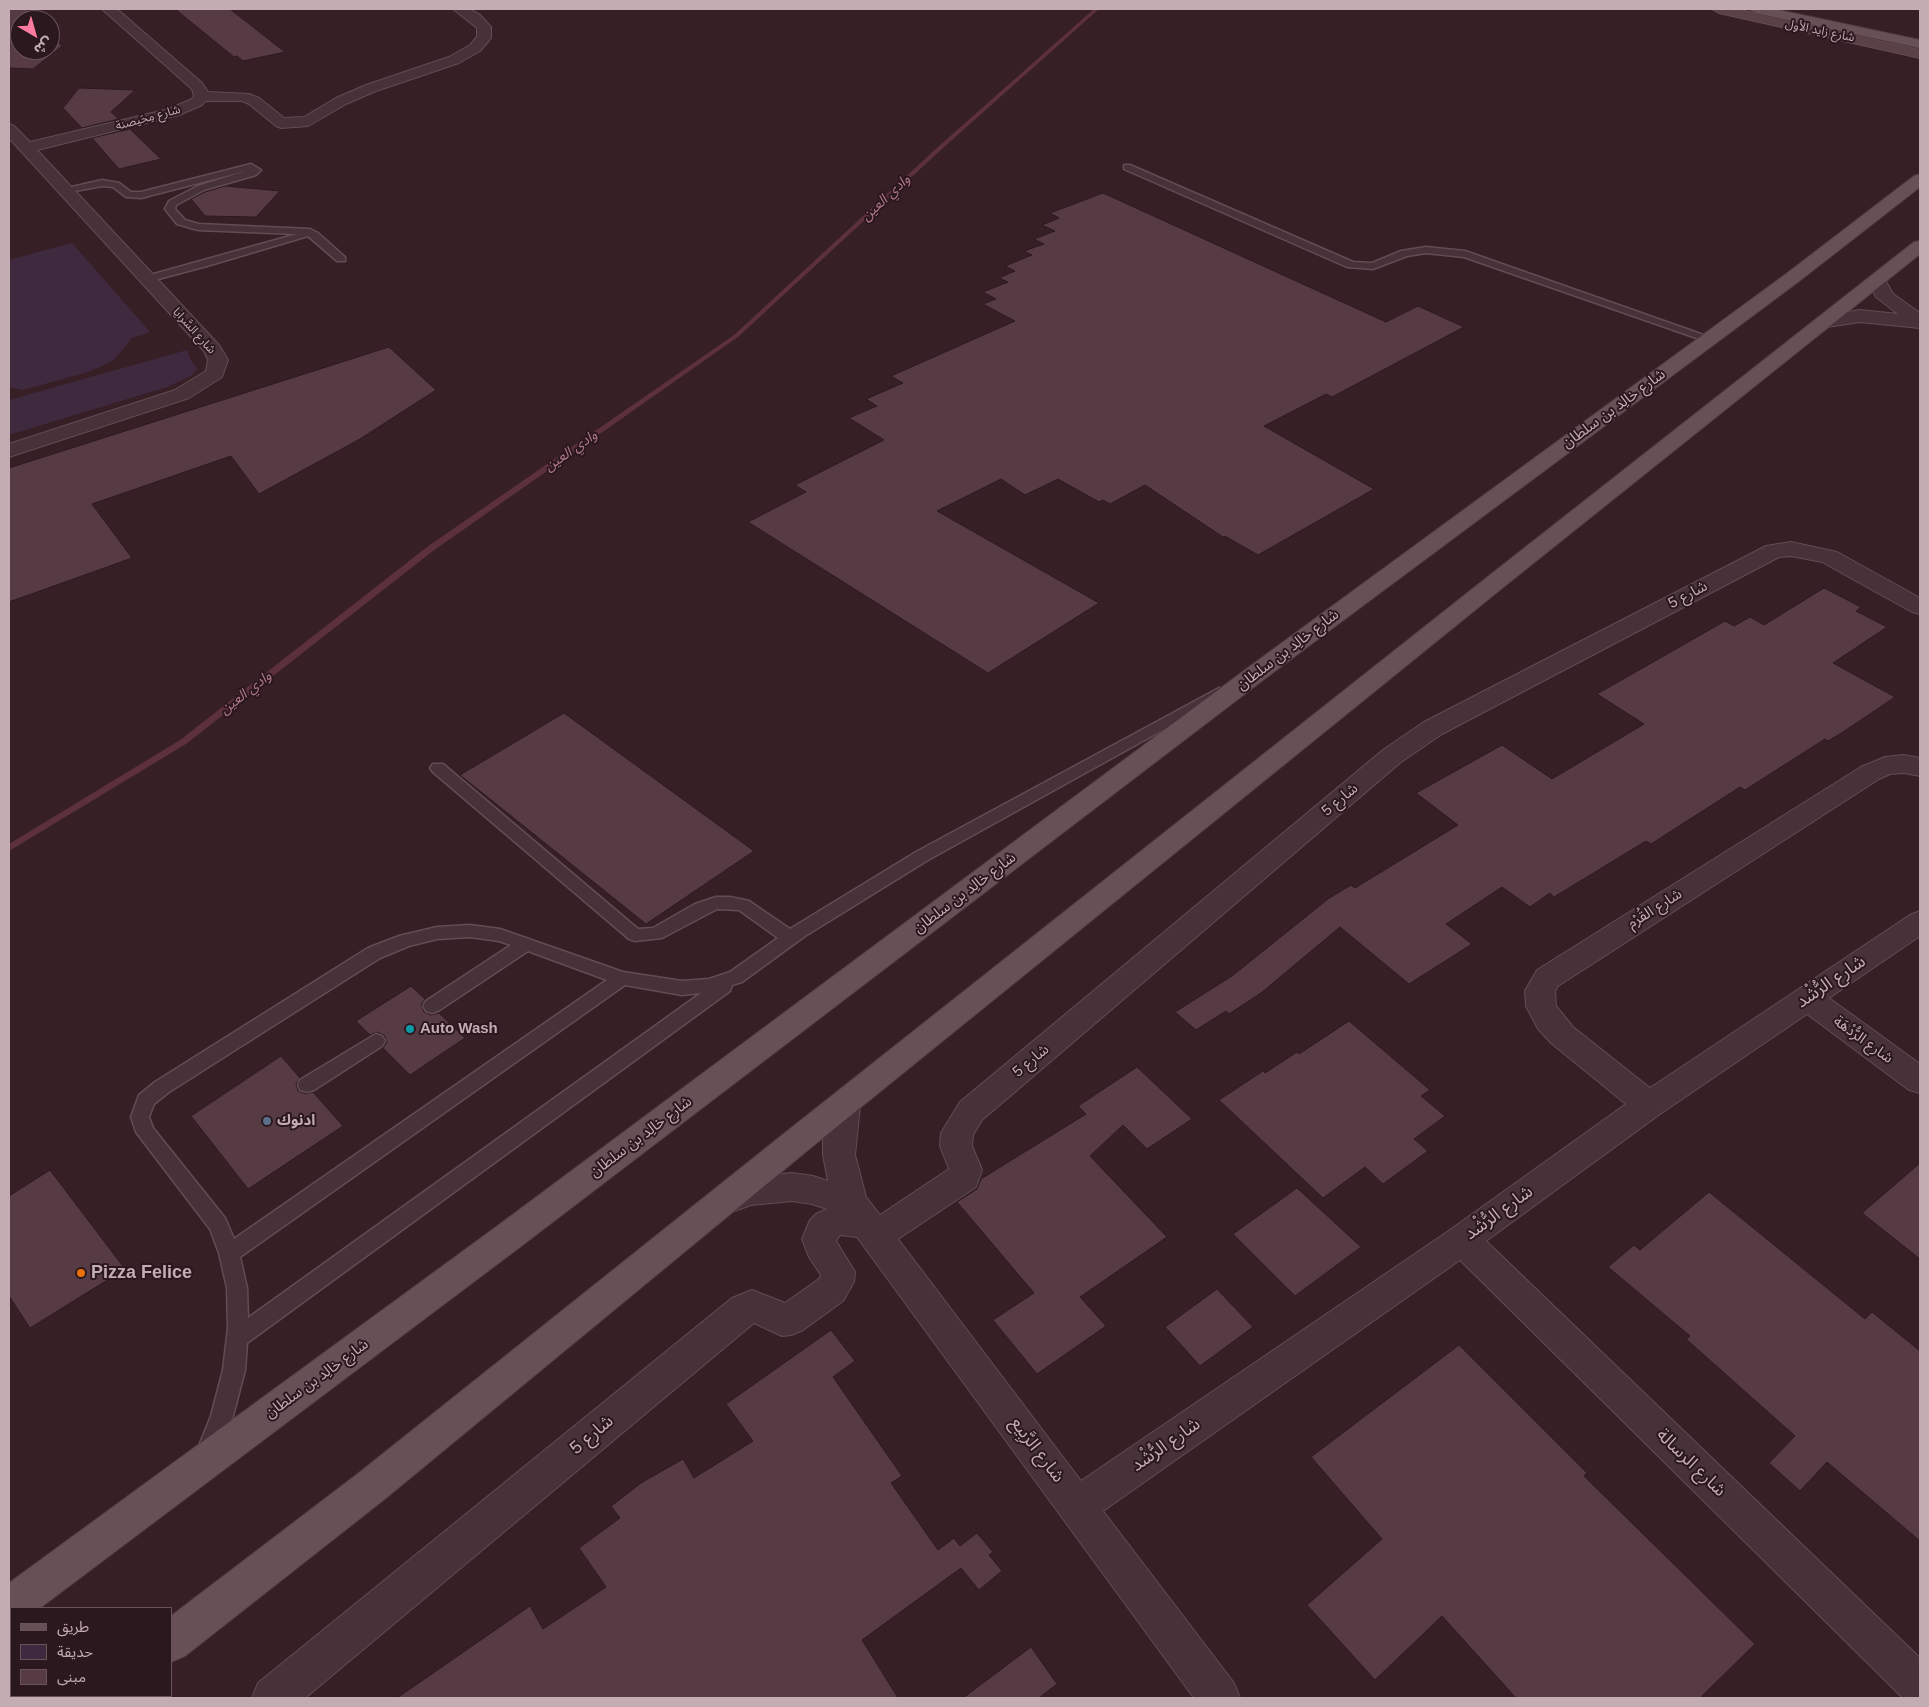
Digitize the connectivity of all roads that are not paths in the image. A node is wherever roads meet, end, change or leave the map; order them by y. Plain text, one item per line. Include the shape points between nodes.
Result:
1 (109, 9) edge
2 (460, 9) edge
3 (1719, 9) edge
4 (1756, 9) edge
5 (1800, 9) edge
6 (1920, 34) edge
7 (1866, 41) junction
8 (1920, 44) edge
9 (1920, 54) edge
10 (1920, 64) edge
11 (201, 96) junction
12 (9, 129) edge
13 (25, 148) junction
14 (1127, 167) dead end
15 (1920, 179) edge
16 (64, 190) junction
17 (311, 233) junction
18 (1920, 246) edge
19 (341, 258) dead end
20 (147, 280) junction
21 (1877, 280) junction
22 (1827, 321) junction
23 (1920, 321) edge
24 (1709, 339) junction
25 (9, 451) edge
26 (1920, 607) edge
27 (1258, 672) junction
28 (1920, 767) edge
29 (438, 768) dead end
30 (1920, 922) edge
31 (790, 938) junction
32 (526, 944) junction
33 (736, 977) junction
34 (622, 978) junction
35 (1806, 998) junction
36 (432, 1006) dead end
37 (376, 1042) dead end
38 (1920, 1081) edge
39 (307, 1085) dead end
40 (1650, 1105) junction
41 (844, 1106) junction
42 (729, 1199) junction
43 (865, 1221) junction
44 (1462, 1240) junction
45 (229, 1253) junction
46 (237, 1338) junction
47 (202, 1463) junction
48 (1078, 1506) junction
49 (9, 1606) edge
50 (172, 1641) edge
51 (1920, 1686) edge
52 (273, 1698) edge
53 (1220, 1698) edge

1 - 11 street via 201,91
2 - 11 street via 484,27 484,38 475,48 454,60 371,88 308,120 281,122 244,97
3 - 7 main road, شارع زايد الأول
4 - 8 main road
5 - 6 main road, شارع زايد الأول
7 - 9 main road, شارع زايد الأول
7 - 10 main road
11 - 13 street, شارع مِحَيصنة via 192,105 174,112
12 - 13 street, شارع السَّرايا
13 - 16 street, شارع السَّرايا
14 - 24 lane via 1351,265 1373,266 1405,253 1426,250 1465,254
15 - 24 main road, شارع خالِد بن سلطان
16 - 17 lane via 102,183 116,185 129,195 141,195 251,167 256,170 254,173 201,188 172,204 170,209 182,222 198,227
16 - 20 street, شارع السَّرايا
17 - 19 lane
17 - 20 lane
18 - 21 main road
20 - 25 street, شارع السَّرايا via 217,354 215,373 182,394
21 - 22 main road
21 - 23 street via 1885,296
22 - 23 street via 1860,316
22 - 41 main road via 1498,580
24 - 27 main road, شارع خالِد بن سلطان
26 - 43 street, شارع 5 via 1829,558 1791,549 1774,551 1433,728 1392,756 971,1111 957,1133 956,1146 966,1170 964,1176
27 - 31 lane via 922,856
27 - 47 main road, شارع خالِد بن سلطان via 508,1237
28 - 40 street, شارع القُرْم via 1904,764 1885,766 1870,773 1547,978 1540,991 1541,1006 1549,1021
29 - 31 lane via 626,930 635,934 656,934 700,908 730,903 743,905
30 - 35 street, شارع الرُّشْد
31 - 33 lane
32 - 34 lane
32 - 36 lane
32 - 45 lane via 500,935 470,931 405,940 365,958 180,1074 146,1100 140,1117 145,1132 218,1224
33 - 34 lane via 709,986 682,988
33 - 46 lane
34 - 45 lane
35 - 38 street, شارع الرُّدْهَة
35 - 40 street, شارع الرُّشْد
37 - 39 lane
40 - 44 street, شارع الرُّشْد
41 - 42 main road
41 - 43 street, شارع الرَّبِيع via 839,1155
42 - 43 street via 750,1191 792,1187 813,1190
42 - 50 main road via 373,1485
43 - 48 street, شارع الرَّبِيع
43 - 52 street, شارع 5 via 838,1220 822,1230 821,1246 838,1272 831,1290 791,1319 782,1320 752,1306 744,1309
44 - 48 street, شارع الرُّشْد
44 - 51 street, شارع الرسالة
45 - 46 lane via 237,1288
46 - 47 lane via 234,1370 222,1416
47 - 49 main road, شارع خالِد بن سلطان
48 - 53 street, شارع الرَّبِيع

